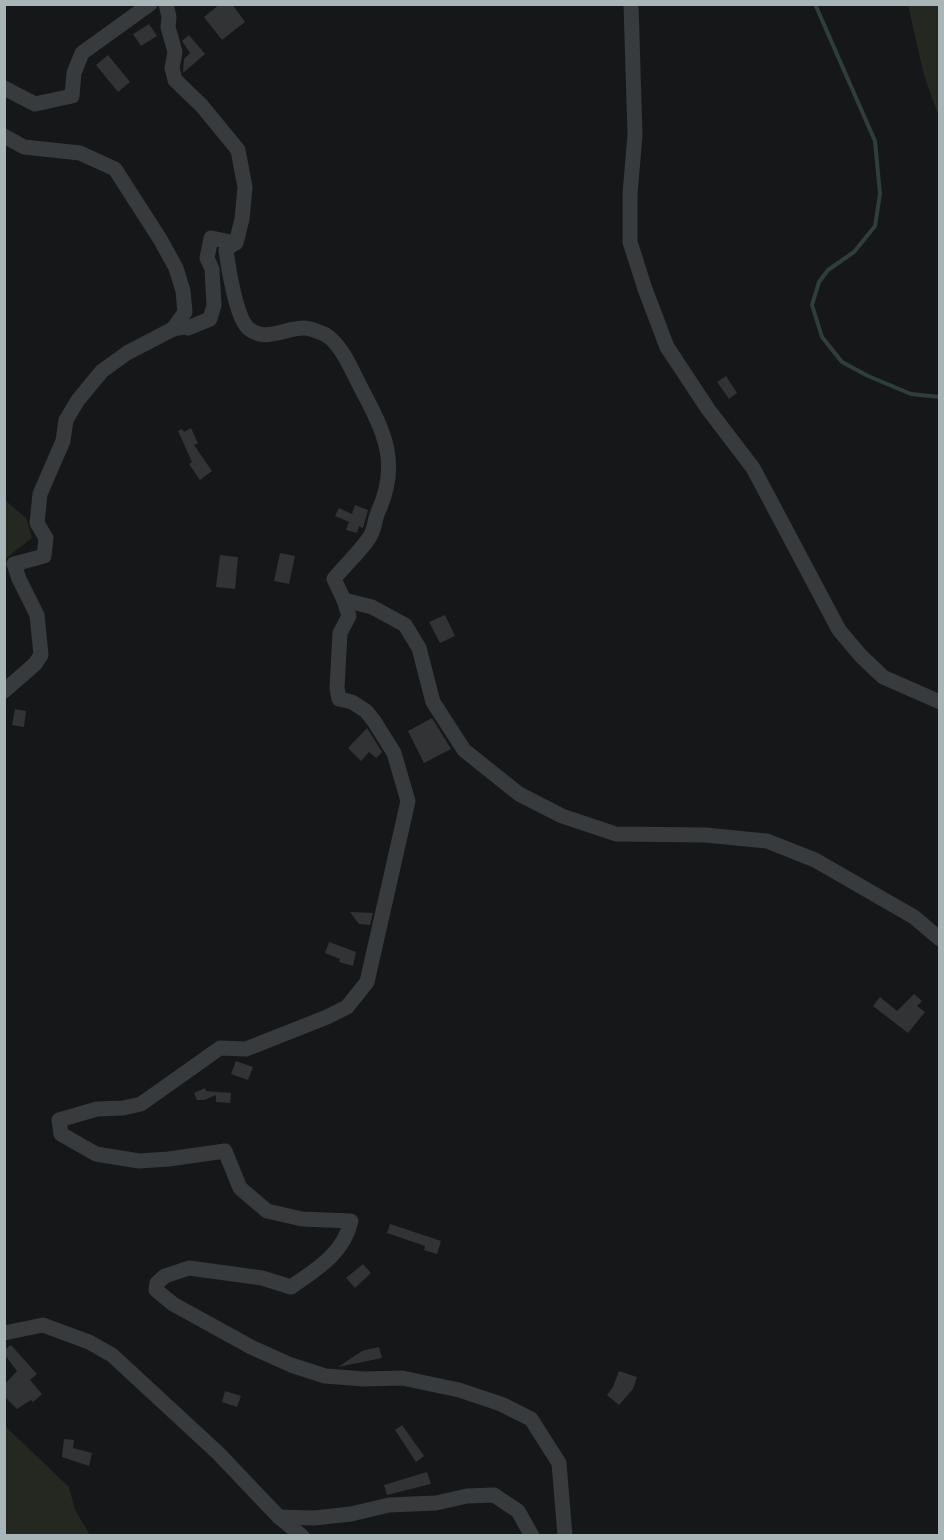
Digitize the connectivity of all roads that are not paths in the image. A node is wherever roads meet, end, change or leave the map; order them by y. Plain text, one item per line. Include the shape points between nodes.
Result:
1 (150, 4) edge
2 (166, 4) edge
3 (631, 4) edge
4 (4, 88) edge
5 (4, 136) edge
6 (233, 244) junction
7 (173, 329) junction
8 (344, 600) junction
9 (4, 691) edge
10 (939, 702) edge
11 (939, 939) edge
12 (4, 1334) edge
13 (279, 1516) junction
14 (302, 1536) edge
15 (532, 1536) edge
16 (565, 1536) edge

1 - 4 street via 82,53 74,73 72,96 35,104
2 - 6 street via 175,52 175,80 238,150 244,194 238,240
3 - 10 street via 635,135 630,242 667,347 753,468 839,630 883,677
5 - 7 street via 24,147 80,153 115,169 176,268 185,312
6 - 7 street via 211,238 207,258 212,269 214,306 210,319
6 - 8 street via 226,250 228,270 245,325 264,336 302,328 313,330 334,342 364,393 390,457 386,497 373,533 334,579
7 - 9 street via 102,371 66,420 63,441 40,494 37,523 46,538 44,556 14,564 37,615 40,655
8 - 11 street via 372,608 405,625 419,648 432,702 464,750 519,794 562,816 616,834 705,835 767,841 816,860 914,917
8 - 16 street via 349,616 340,633 339,699 352,702 374,721 394,753 408,801 367,982 347,1007 327,1017 246,1049 220,1048 141,1104 97,1109 59,1120 61,1134 96,1154 139,1161 225,1152 240,1188 267,1211 302,1220 351,1221 341,1248 291,1287 262,1278 189,1268 165,1276 156,1290 173,1304 291,1365 326,1376 402,1378 459,1390 531,1419 559,1463
12 - 13 street via 43,1325 112,1355 218,1453
13 - 14 street
13 - 15 street via 314,1518 390,1505 494,1495 518,1511

